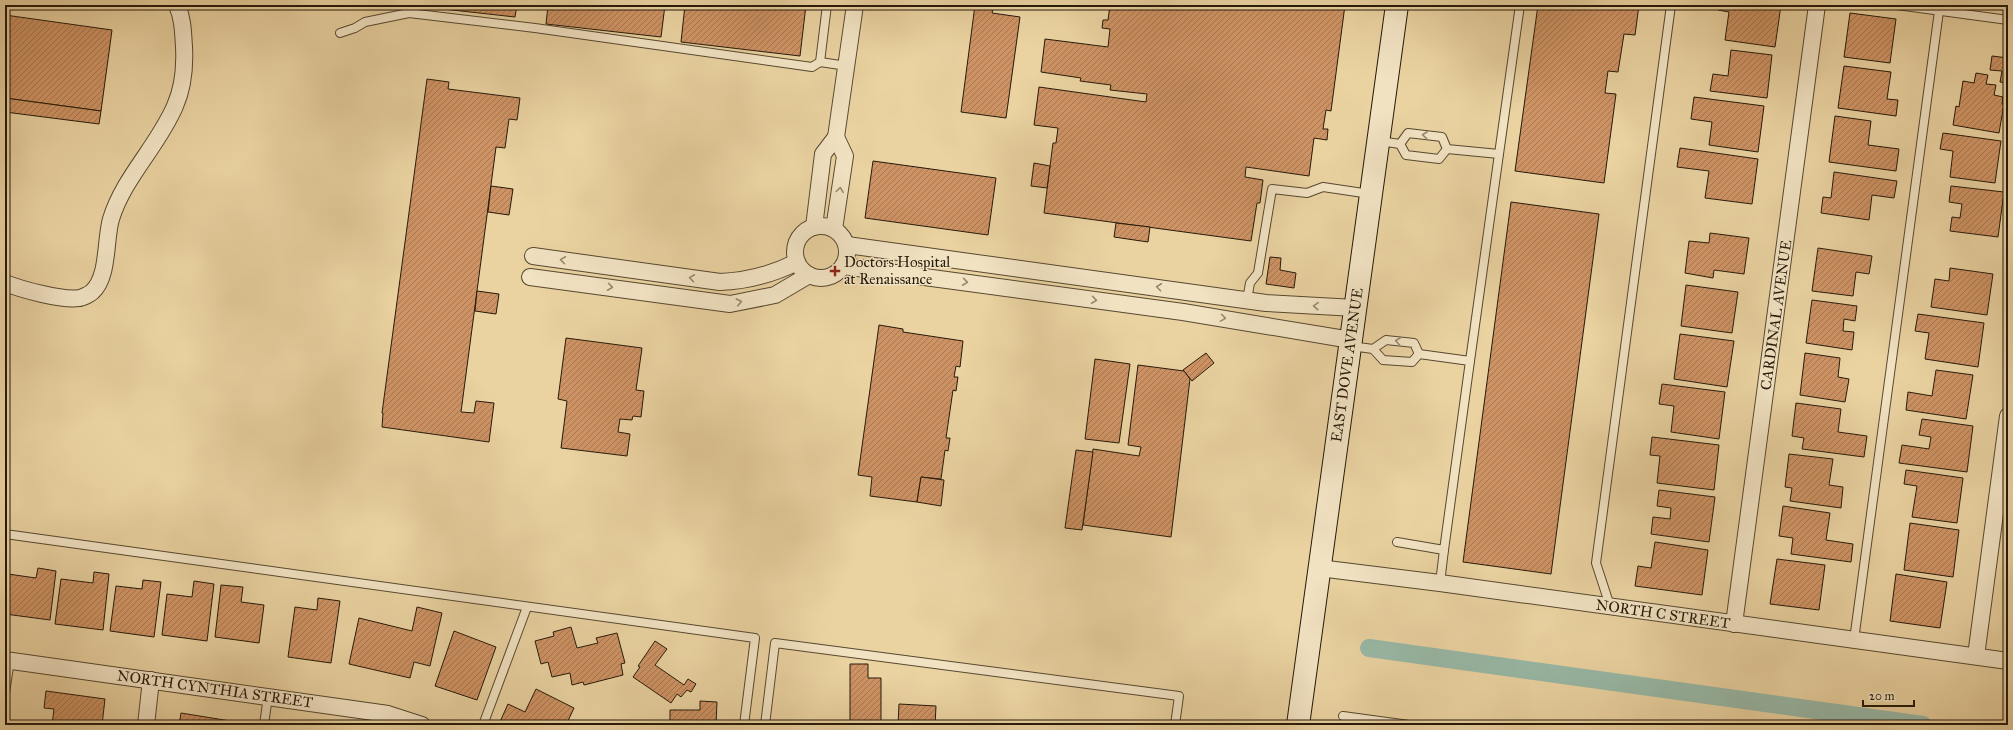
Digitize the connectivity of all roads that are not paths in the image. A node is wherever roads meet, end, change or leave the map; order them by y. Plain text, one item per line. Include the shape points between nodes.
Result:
1 (177, 5) edge
2 (827, 5) edge
3 (855, 5) edge
4 (1397, 5) edge
5 (1520, 5) edge
6 (1671, 5) edge
7 (1817, 5) edge
8 (1897, 5) edge
9 (1939, 11) junction
10 (2008, 20) edge
11 (340, 33) dead end
12 (820, 62) junction
13 (847, 66) junction
14 (836, 137) junction
15 (1378, 141) junction
16 (1400, 144) junction
17 (1447, 149) junction
18 (1499, 154) junction
19 (1371, 194) junction
20 (814, 227) junction
21 (834, 229) junction
22 (847, 245) junction
23 (533, 256) dead end
24 (943, 258) junction
25 (581, 262) junction
26 (797, 262) junction
27 (843, 266) junction
28 (1001, 266) junction
29 (1040, 272) junction
30 (776, 273) junction
31 (809, 275) junction
32 (530, 277) dead end
33 (940, 278) junction
34 (5, 282) edge
35 (720, 282) junction
36 (579, 283) junction
37 (1140, 285) junction
38 (998, 286) junction
39 (782, 290) junction
40 (1186, 291) junction
41 (1038, 292) junction
42 (1247, 300) junction
43 (717, 302) junction
44 (1137, 306) junction
45 (1355, 308) junction
46 (1183, 312) junction
47 (1244, 322) junction
48 (1350, 343) junction
49 (1373, 349) junction
50 (1419, 354) junction
51 (1470, 361) junction
52 (2008, 416) edge
53 (5, 534) edge
54 (1397, 542) dead end
55 (1444, 550) junction
56 (1319, 568) junction
57 (1440, 582) junction
58 (1610, 606) junction
59 (527, 607) junction
60 (1734, 624) junction
61 (1854, 640) junction
62 (1976, 656) junction
63 (7, 660) edge
64 (2008, 661) edge
65 (151, 680) junction
66 (5, 693) edge
67 (268, 696) junction
68 (1342, 716) dead end
69 (387, 719) edge
70 (146, 725) edge
71 (264, 725) edge
72 (422, 725) edge
73 (483, 725) edge
74 (744, 725) edge
75 (765, 725) edge
76 (1175, 725) edge
77 (1298, 725) edge
78 (1409, 725) edge

1 - 34 street via 182,17 184,55 183,75 176,105 124,189 111,220 102,278 92,292 79,298 19,289
2 - 12 lane
3 - 13 street
4 - 15 main road, EAST DOVE AVENUE
5 - 18 lane
6 - 58 lane via 1596,563
7 - 60 street, CARDINAL AVENUE
8 - 9 lane
9 - 10 lane
9 - 61 lane
11 - 12 lane via 365,22 409,13 812,67
12 - 13 lane
13 - 14 street
14 - 20 street via 823,154
21 -> 14 street via 844,156
15 - 16 lane
15 - 19 main road, EAST DOVE AVENUE
16 - 17 lane via 1406,155 1439,158
17 -> 16 lane via 1442,137 1408,134
17 - 18 lane
18 - 51 lane
19 - 42 lane via 1323,187 1307,193 1272,189 1258,273 1250,283
19 - 45 main road, EAST DOVE AVENUE
20 - 21 street
20 - 26 street via 798,239 795,250
21 - 22 street
22 - 24 street
22 - 27 street
25 -> 23 street
24 - 28 street
24 - 33 street
35 -> 25 street
25 - 36 street
26 - 30 street
26 - 31 street
27 - 31 street via 830,277
27 - 33 street
28 - 29 street
28 - 38 street
29 - 37 street
29 - 41 street
30 - 35 street
30 - 39 street
31 - 39 street
32 - 36 street
33 -> 38 street
35 - 43 street
36 -> 43 street
40 -> 37 street
37 - 44 street
38 - 41 street
43 -> 39 street via 738,302 775,295
40 - 42 street
40 - 46 street
41 -> 44 street
45 -> 42 street
42 - 47 street
44 - 46 street
45 - 48 main road, EAST DOVE AVENUE
46 -> 47 street
47 - 48 street
48 - 49 lane
48 - 56 main road, EAST DOVE AVENUE
49 - 50 lane via 1384,360 1412,362
50 -> 49 lane via 1414,343 1386,340
50 - 51 lane
51 - 55 lane
52 - 62 street
53 - 59 lane
54 - 55 lane
55 - 57 lane
56 - 57 street, NORTH C STREET
56 - 77 main road, EAST DOVE AVENUE
57 - 58 street, NORTH C STREET
58 - 60 street, NORTH C STREET
59 - 73 lane
59 - 74 lane via 755,638
60 - 61 street, NORTH C STREET
61 - 62 street, NORTH C STREET
62 - 64 street, NORTH C STREET
63 - 65 street, NORTH CYNTHIA STREET
63 - 66 lane
65 - 67 street, NORTH CYNTHIA STREET
65 - 70 street
67 - 69 street, NORTH CYNTHIA STREET
67 - 71 lane
68 - 78 lane
69 - 72 street, NORTH CYNTHIA STREET
75 - 76 lane via 775,643 1179,696

